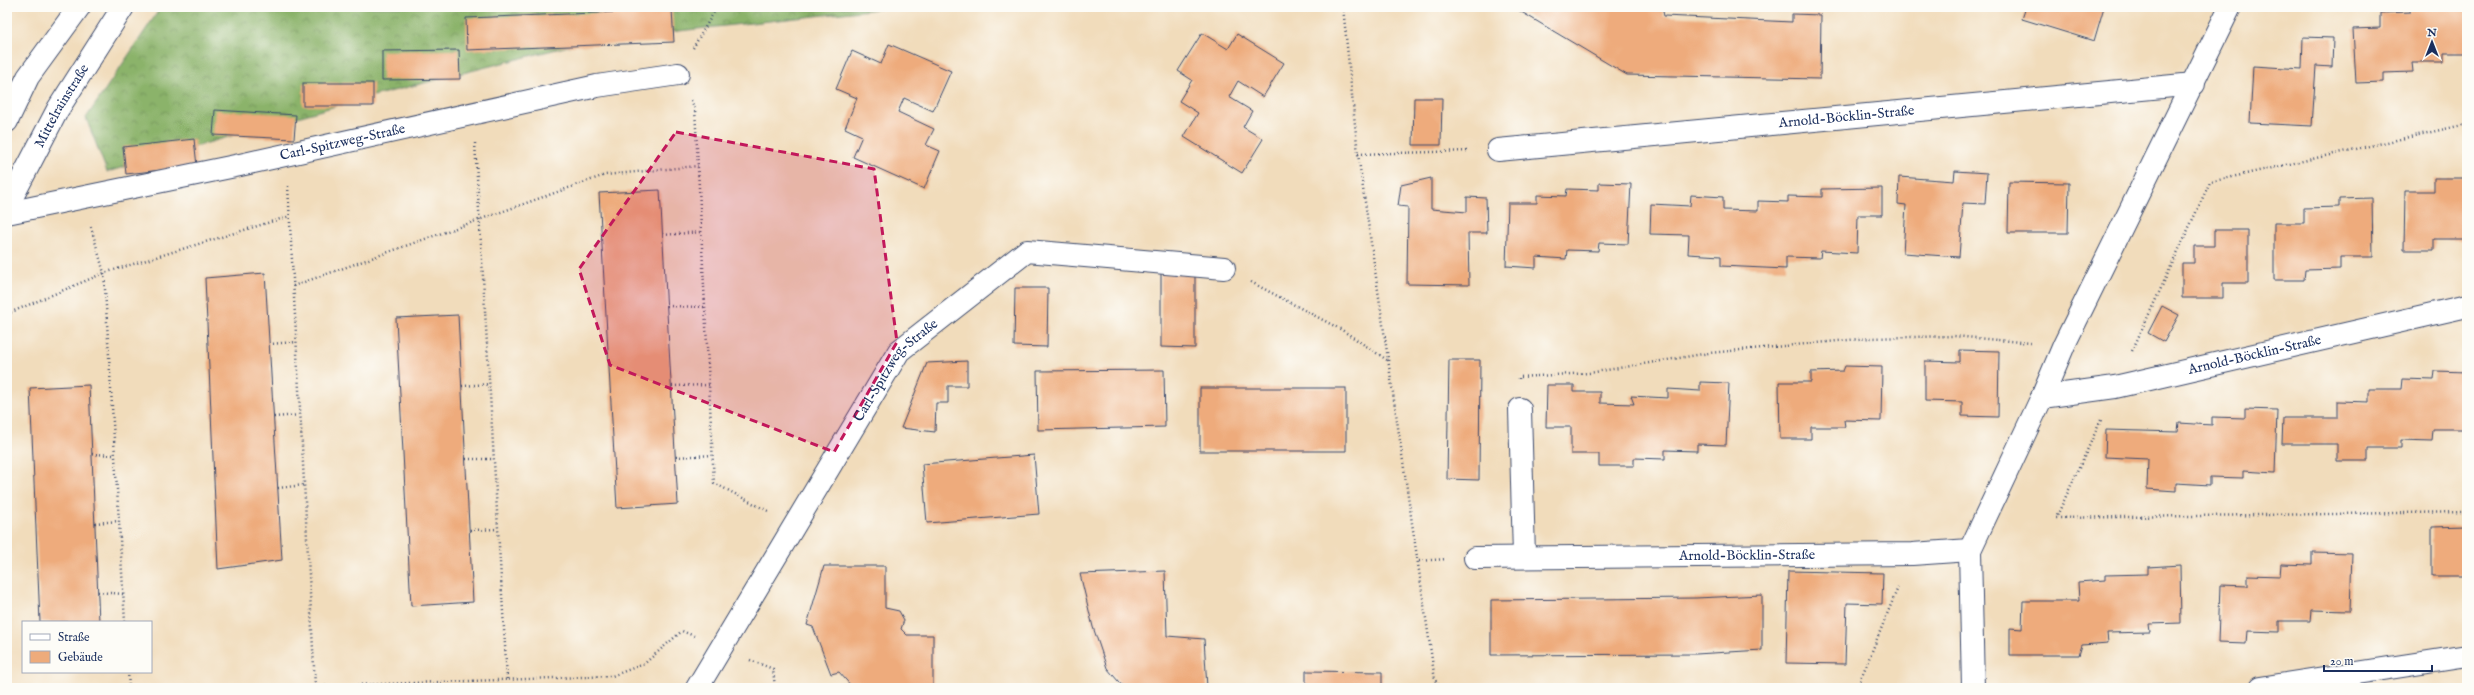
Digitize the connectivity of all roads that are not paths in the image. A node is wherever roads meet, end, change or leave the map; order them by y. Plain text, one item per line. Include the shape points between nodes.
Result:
1 (79, 7) edge
2 (122, 7) edge
3 (2230, 7) edge
4 (678, 74) road end
5 (17, 77) edge
6 (2194, 84) junction
7 (7, 121) edge
8 (1498, 150) road end
9 (7, 207) edge
10 (7, 213) edge
11 (1224, 268) road end
12 (2467, 306) edge
13 (2042, 397) junction
14 (1520, 409) dead end
15 (1970, 550) junction
16 (1524, 556) junction
17 (1475, 558) dead end
18 (2467, 656) edge
19 (697, 688) edge
20 (1973, 688) edge
21 (2260, 688) edge

1 - 5 street
2 - 9 street, Mittelrainstraße via 58,109
3 - 6 street
4 - 10 street, Carl-Spitzweg-Straße via 597,86
5 - 7 street
6 - 8 street, Arnold-Böcklin-Straße
6 - 13 street via 2064,345
11 - 19 street, Carl-Spitzweg-Straße via 1027,251 899,351
12 - 13 street, Arnold-Böcklin-Straße via 2115,387
13 - 15 street
14 - 16 street
15 - 16 street, Arnold-Böcklin-Straße via 1912,554
15 - 20 street
16 - 17 street, Arnold-Böcklin-Straße
18 - 21 street

